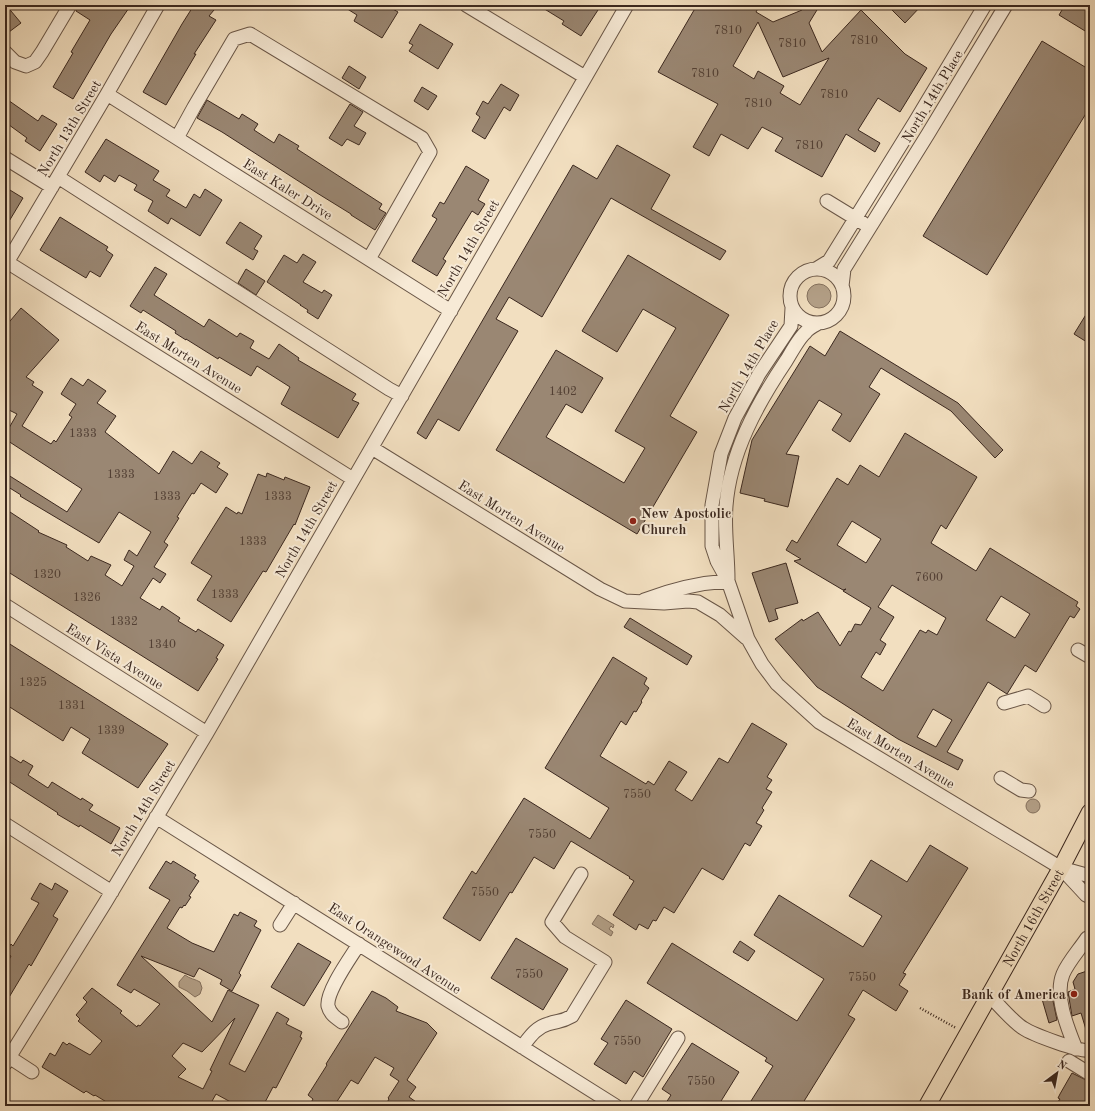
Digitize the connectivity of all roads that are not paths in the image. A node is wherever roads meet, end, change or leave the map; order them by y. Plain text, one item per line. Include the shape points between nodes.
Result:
1 (70, 5) edge
2 (158, 5) edge
3 (466, 5) edge
4 (627, 5) edge
5 (985, 5) edge
6 (1006, 5) edge
7 (5, 52) edge
8 (585, 77) junction
9 (107, 94) junction
10 (177, 138) junction
11 (5, 158) edge
12 (55, 182) junction
13 (827, 201) dead end
14 (855, 219) junction
15 (870, 228) junction
16 (8, 257) edge
17 (369, 259) junction
18 (816, 269) junction
19 (842, 286) junction
20 (792, 308) junction
21 (451, 311) junction
22 (817, 324) junction
23 (402, 396) junction
24 (372, 448) junction
25 (353, 479) junction
26 (728, 581) junction
27 (639, 602) junction
28 (5, 605) edge
29 (748, 639) junction
30 (1078, 650) dead end
31 (1090, 657) edge
32 (1004, 704) dead end
33 (1044, 706) dead end
34 (207, 733) junction
35 (1001, 778) dead end
36 (1029, 791) dead end
37 (1090, 812) edge
38 (156, 817) junction
39 (5, 824) edge
40 (1061, 868) junction
41 (581, 874) dead end
42 (1090, 876) edge
43 (112, 892) junction
44 (1090, 897) edge
45 (294, 903) junction
46 (280, 925) dead end
47 (1087, 938) dead end
48 (359, 944) junction
49 (989, 996) junction
50 (342, 1022) dead end
51 (678, 1038) dead end
52 (522, 1047) junction
53 (1076, 1049) junction
54 (1090, 1050) edge
55 (7, 1060) edge
56 (1069, 1062) dead end
57 (32, 1072) dead end
58 (1090, 1074) edge
59 (616, 1106) edge
60 (636, 1106) edge
61 (927, 1106) edge

1 - 7 street via 35,62 26,66 15,62
2 - 9 street, North 13th Street
3 - 8 street
4 - 8 street, North 14th Street
5 - 14 street, North 14th Place
6 - 15 street, North 14th Place
8 - 21 street, North 14th Street
9 - 10 street, East Kaler Drive
9 - 12 street, North 13th Street
10 - 17 street, East Kaler Drive
10 - 17 street via 234,39 250,34 422,138 430,152
11 - 12 street
12 - 16 street, North 13th Street
12 - 23 street
13 - 14 street
14 - 15 street
14 - 18 street, North 14th Place via 829,261
15 - 19 street, North 14th Place via 844,269
16 - 25 street, East Morten Avenue
17 - 21 street, East Kaler Drive
18 - 19 street via 832,273
18 - 20 street, North 14th Place via 801,273 791,285 789,300
19 - 22 street, North 14th Place via 844,294 840,310 829,321
20 - 22 street, North 14th Place via 802,319
20 - 26 street, North 14th Place via 791,326 759,374 735,418 721,454 712,505 712,546
21 - 23 street, North 14th Street
22 - 26 street, North 14th Place via 804,333 772,382 748,425 735,458 726,505
23 - 24 street, North 14th Street
24 - 25 street, North 14th Street
24 - 27 street, East Morten Avenue via 600,589 625,601
25 - 34 street, North 14th Street
26 - 27 street via 707,582 669,590
26 - 29 street, East Morten Avenue
27 - 29 street, East Morten Avenue via 698,602 720,615
28 - 34 street, East Vista Avenue
29 - 40 street, East Morten Avenue via 777,684 819,722
30 - 31 street
32 - 33 street via 1028,696
34 - 38 street, North 14th Street
35 - 36 street via 1021,790
37 - 40 main road, North 16th Street
38 - 43 street, North 14th Street
38 - 45 street, East Orangewood Avenue
39 - 43 street
40 - 42 street, East Morten Avenue
40 - 44 street, East Morten Avenue
40 - 49 main road, North 16th Street
41 - 52 street via 552,922 565,937 605,962 572,1016 563,1022 547,1024 532,1033
43 - 55 street, North 14th Street
45 - 46 street
45 - 48 street, East Orangewood Avenue
47 - 53 street via 1064,972 1059,989
48 - 50 street via 329,994 330,1011
48 - 52 street, East Orangewood Avenue
49 - 53 street via 1022,1028
49 - 61 main road, North 16th Street
51 - 60 street
52 - 59 street, East Orangewood Avenue
53 - 54 street
55 - 57 street
56 - 58 street

